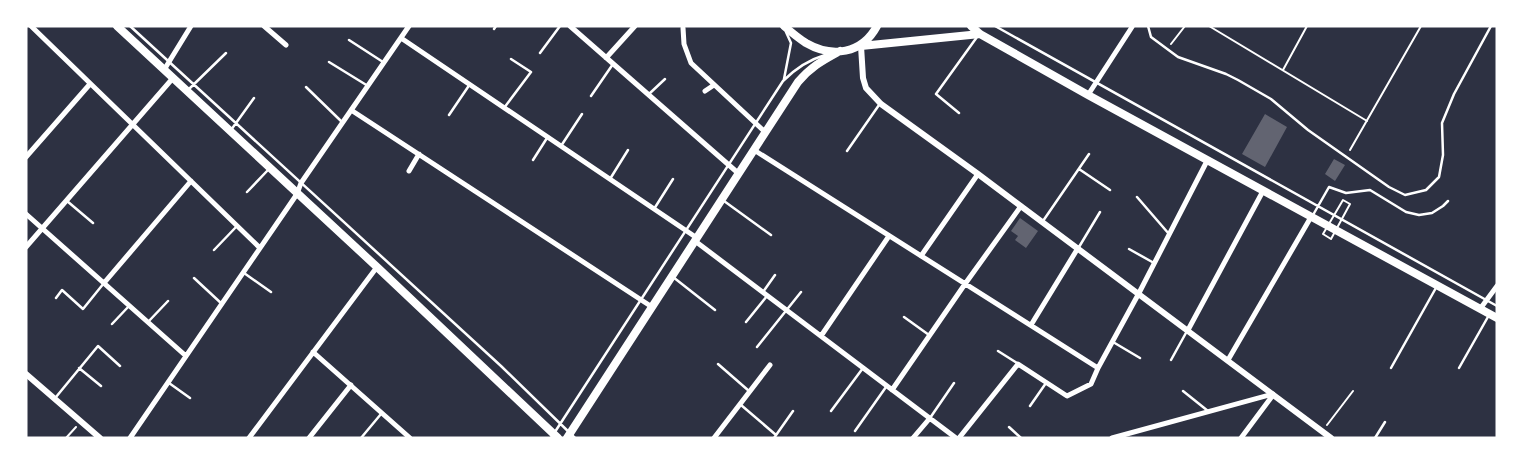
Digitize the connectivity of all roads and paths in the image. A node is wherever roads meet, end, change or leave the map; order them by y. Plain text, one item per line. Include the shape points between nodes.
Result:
1 (31, 26) edge
2 (117, 26) edge
3 (130, 26) edge
4 (191, 26) edge
5 (264, 26) edge
6 (409, 26) edge
7 (560, 26) edge
8 (570, 26) edge
9 (635, 26) edge
10 (784, 26) edge
11 (878, 26) edge
12 (971, 26) edge
13 (995, 26) edge
14 (1148, 26) edge
15 (1185, 26) edge
16 (1210, 26) edge
17 (1307, 26) edge
18 (1421, 26) edge
19 (1491, 26) edge
20 (1132, 27) edge
21 (684, 28) dead end
22 (980, 34) junction
23 (401, 38) junction
24 (349, 40) dead end
25 (286, 45) dead end
26 (861, 46) junction
27 (1166, 49) junction
28 (840, 51) junction
29 (226, 53) dead end
30 (540, 54) dead end
31 (606, 58) junction
32 (511, 59) dead end
33 (169, 62) junction
34 (329, 62) dead end
35 (384, 63) junction
36 (613, 64) junction
37 (164, 70) junction
38 (1282, 70) junction
39 (173, 78) junction
40 (665, 79) dead end
41 (783, 81) junction
42 (90, 84) junction
43 (194, 84) junction
44 (470, 84) junction
45 (714, 85) junction
46 (368, 86) junction
47 (306, 87) dead end
48 (187, 91) junction
49 (705, 91) dead end
50 (648, 95) junction
51 (591, 96) dead end
52 (1088, 96) junction
53 (254, 98) dead end
54 (880, 104) junction
55 (504, 108) junction
56 (351, 110) junction
57 (959, 113) dead end
58 (582, 114) dead end
59 (449, 115) dead end
60 (1367, 120) junction
61 (343, 122) junction
62 (236, 123) junction
63 (756, 123) junction
64 (133, 125) junction
65 (230, 131) junction
66 (766, 132) junction
67 (547, 137) junction
68 (561, 146) junction
69 (628, 150) dead end
70 (754, 150) junction
71 (847, 151) dead end
72 (419, 154) junction
73 (1089, 154) dead end
74 (1346, 156) junction
75 (26, 157) edge
76 (533, 160) dead end
77 (1207, 160) junction
78 (728, 165) junction
79 (270, 168) junction
80 (1079, 169) junction
81 (409, 171) dead end
82 (738, 173) junction
83 (978, 174) junction
84 (610, 179) junction
85 (673, 179) dead end
86 (191, 181) junction
87 (301, 183) junction
88 (1110, 190) dead end
89 (1263, 191) junction
90 (247, 192) dead end
91 (297, 194) junction
92 (1137, 197) dead end
93 (722, 199) junction
94 (1343, 200) dead end
95 (67, 201) junction
96 (1448, 202) dead end
97 (1350, 204) dead end
98 (1021, 206) junction
99 (654, 208) junction
100 (1100, 212) dead end
101 (26, 214) edge
102 (1311, 217) junction
103 (1043, 222) junction
104 (93, 224) dead end
105 (238, 226) junction
106 (42, 229) junction
107 (686, 230) junction
108 (1169, 234) junction
109 (771, 235) dead end
110 (889, 236) junction
111 (696, 239) junction
112 (26, 248) edge
113 (260, 248) junction
114 (1078, 248) junction
115 (1129, 249) dead end
116 (214, 250) dead end
117 (922, 256) junction
118 (1154, 263) junction
119 (377, 267) junction
120 (243, 272) junction
121 (775, 275) dead end
122 (672, 276) junction
123 (194, 278) dead end
124 (104, 283) junction
125 (965, 284) junction
126 (1437, 286) junction
127 (1497, 286) edge
128 (271, 292) dead end
129 (801, 292) dead end
130 (1139, 293) junction
131 (765, 294) junction
132 (56, 298) dead end
133 (168, 300) dead end
134 (641, 300) junction
135 (222, 304) junction
136 (129, 306) junction
137 (652, 306) junction
138 (1497, 306) edge
139 (1480, 309) junction
140 (715, 310) dead end
141 (787, 311) junction
142 (1493, 316) edge
143 (904, 317) dead end
144 (148, 322) junction
145 (746, 322) dead end
146 (112, 324) dead end
147 (1031, 325) junction
148 (1188, 330) junction
149 (931, 335) junction
150 (820, 336) junction
151 (1112, 341) junction
152 (758, 347) dead end
153 (998, 351) dead end
154 (313, 352) junction
155 (186, 356) junction
156 (1140, 358) dead end
157 (1171, 360) dead end
158 (1228, 360) junction
159 (718, 364) dead end
160 (1018, 364) junction
161 (770, 365) dead end
162 (120, 366) dead end
163 (80, 368) junction
164 (863, 368) junction
165 (1098, 368) junction
166 (1391, 368) dead end
167 (1459, 368) dead end
168 (26, 374) edge
169 (168, 382) junction
170 (954, 383) dead end
171 (1046, 383) junction
172 (351, 385) junction
173 (101, 386) dead end
174 (887, 386) junction
175 (892, 390) junction
176 (1353, 391) dead end
177 (750, 392) junction
178 (1183, 392) dead end
179 (1273, 394) junction
180 (54, 398) junction
181 (190, 398) dead end
182 (740, 404) junction
183 (1030, 406) dead end
184 (831, 410) dead end
185 (793, 411) dead end
186 (1209, 412) junction
187 (382, 413) junction
188 (930, 418) junction
189 (81, 421) junction
190 (1385, 422) dead end
191 (560, 424) junction
192 (1009, 427) dead end
193 (855, 430) dead end
194 (1322, 432) junction
195 (554, 436) edge
196 (571, 436) edge
197 (775, 436) edge
198 (66, 438) edge
199 (100, 438) edge
200 (130, 438) edge
201 (249, 438) edge
202 (309, 438) edge
203 (361, 438) edge
204 (410, 438) edge
205 (714, 438) edge
206 (913, 438) edge
207 (956, 438) edge
208 (959, 438) edge
209 (1021, 438) edge
210 (1112, 438) edge
211 (1241, 438) edge
212 (1331, 438) edge
213 (1375, 438) edge

1 - 42 street
2 - 37 main road
3 - 33 lane
4 - 33 street
5 - 25 street
6 - 23 street
7 - 30 lane
8 - 31 street
9 - 31 street
10 - 28 main road via 807,44
10 - 41 lane via 791,43
11 - 26 main road
12 - 22 main road
13 - 138 lane
14 - 27 lane via 1151,37
15 - 27 path
16 - 38 path
17 - 38 path
18 - 60 path
19 - 74 lane via 1442,123 1443,155 1439,177 1426,190 1405,196
20 - 52 street
21 - 45 street via 684,44 691,63
22 - 26 main road
22 - 52 main road
22 - 57 lane via 936,94
23 - 35 street
23 - 44 street
24 - 35 lane
26 - 28 main road
26 - 54 street via 866,88
27 - 74 lane via 1178,57 1238,80 1271,99
28 - 41 lane via 811,59
28 - 66 main road via 817,63 798,82
29 - 43 lane
31 - 36 street
32 - 55 lane via 530,72
33 - 37 street
33 - 43 lane
34 - 46 lane
35 - 46 street
36 - 50 street
36 - 51 lane
37 - 39 main road
38 - 60 path
39 - 48 main road
39 - 64 street
40 - 50 lane
41 - 63 lane
42 - 64 street
42 - 75 street
43 - 48 lane
43 - 62 lane
44 - 55 street
44 - 59 lane
45 - 49 street
45 - 63 street
46 - 56 street
47 - 61 lane
48 - 65 main road
50 - 78 street
52 - 77 main road
53 - 62 lane
54 - 71 lane
54 - 83 street
55 - 67 street
56 - 61 street
56 - 72 street
58 - 68 lane
60 - 74 path
61 - 87 street
62 - 65 lane
62 - 87 lane
63 - 66 street
63 - 78 lane
64 - 86 street
64 - 95 street
65 - 79 main road
66 - 70 main road
67 - 68 street
67 - 76 lane
68 - 84 street
69 - 84 lane
70 - 82 main road
70 - 110 street
72 - 81 street
72 - 134 street
73 - 80 lane
77 - 89 main road
77 - 108 street
78 - 82 street
78 - 107 lane
79 - 90 lane
79 - 91 main road
80 - 88 lane
80 - 103 lane
82 - 93 main road
83 - 98 street
83 - 117 street
84 - 99 street
85 - 99 lane
86 - 105 street
86 - 124 street
87 - 91 street
87 - 191 lane
89 - 102 main road
89 - 148 street
91 - 113 street
91 - 119 main road
92 - 108 lane
93 - 109 lane
93 - 111 main road
94 - 97 path
95 - 104 lane
95 - 106 street
96 - 102 lane via 1432,213 1419,215 1406,212 1370,190 1346,193 1329,187
98 - 103 street
98 - 125 street
99 - 107 street
100 - 114 lane
101 - 106 street
102 - 126 main road
102 - 158 street
103 - 114 street
105 - 113 street
105 - 116 lane
106 - 112 street
106 - 124 street
107 - 111 street
107 - 134 lane
108 - 118 street
110 - 117 street
110 - 150 street
111 - 122 main road
111 - 131 street
113 - 120 street
114 - 130 street
114 - 147 street
115 - 118 lane
117 - 125 street
118 - 130 street
119 - 154 street
119 - 195 main road
120 - 128 lane
120 - 135 street
121 - 131 lane
122 - 137 main road
122 - 140 lane
123 - 135 lane
124 - 132 lane via 83,309 62,290
124 - 136 street
125 - 147 street
125 - 149 street
126 - 139 main road
126 - 166 lane
127 - 139 street
129 - 141 lane
130 - 148 street
130 - 151 street
131 - 141 street
131 - 145 lane
133 - 144 lane
134 - 137 street
134 - 191 lane
135 - 155 street
136 - 144 street
136 - 146 lane
137 - 196 main road
139 - 142 main road
141 - 150 street
141 - 152 lane
142 - 167 lane
143 - 149 lane
144 - 155 street
147 - 165 street
148 - 157 lane
148 - 158 street
149 - 175 street
150 - 164 street
151 - 156 lane
151 - 165 street
153 - 160 lane
154 - 172 street
154 - 201 street
155 - 169 street
158 - 179 street
159 - 177 lane
160 - 171 street
160 - 208 street
161 - 177 street
162 - 163 lane via 98,346
163 - 173 lane
163 - 180 lane
164 - 174 street
164 - 184 lane
165 - 171 street via 1091,384 1067,396
168 - 180 street
169 - 181 lane
169 - 200 street
170 - 188 lane
171 - 183 lane
172 - 187 street
172 - 202 street
174 - 175 street
174 - 193 lane
175 - 188 street
176 - 194 path
177 - 182 street
178 - 186 lane
179 - 186 street
179 - 194 street
179 - 211 street
180 - 189 street
182 - 197 lane
182 - 205 street
185 - 197 lane
186 - 210 street
187 - 203 lane
187 - 204 street
188 - 206 street
188 - 207 street
189 - 198 path
189 - 199 street
190 - 213 lane
191 - 195 lane
191 - 196 lane
192 - 209 lane
194 - 212 street

